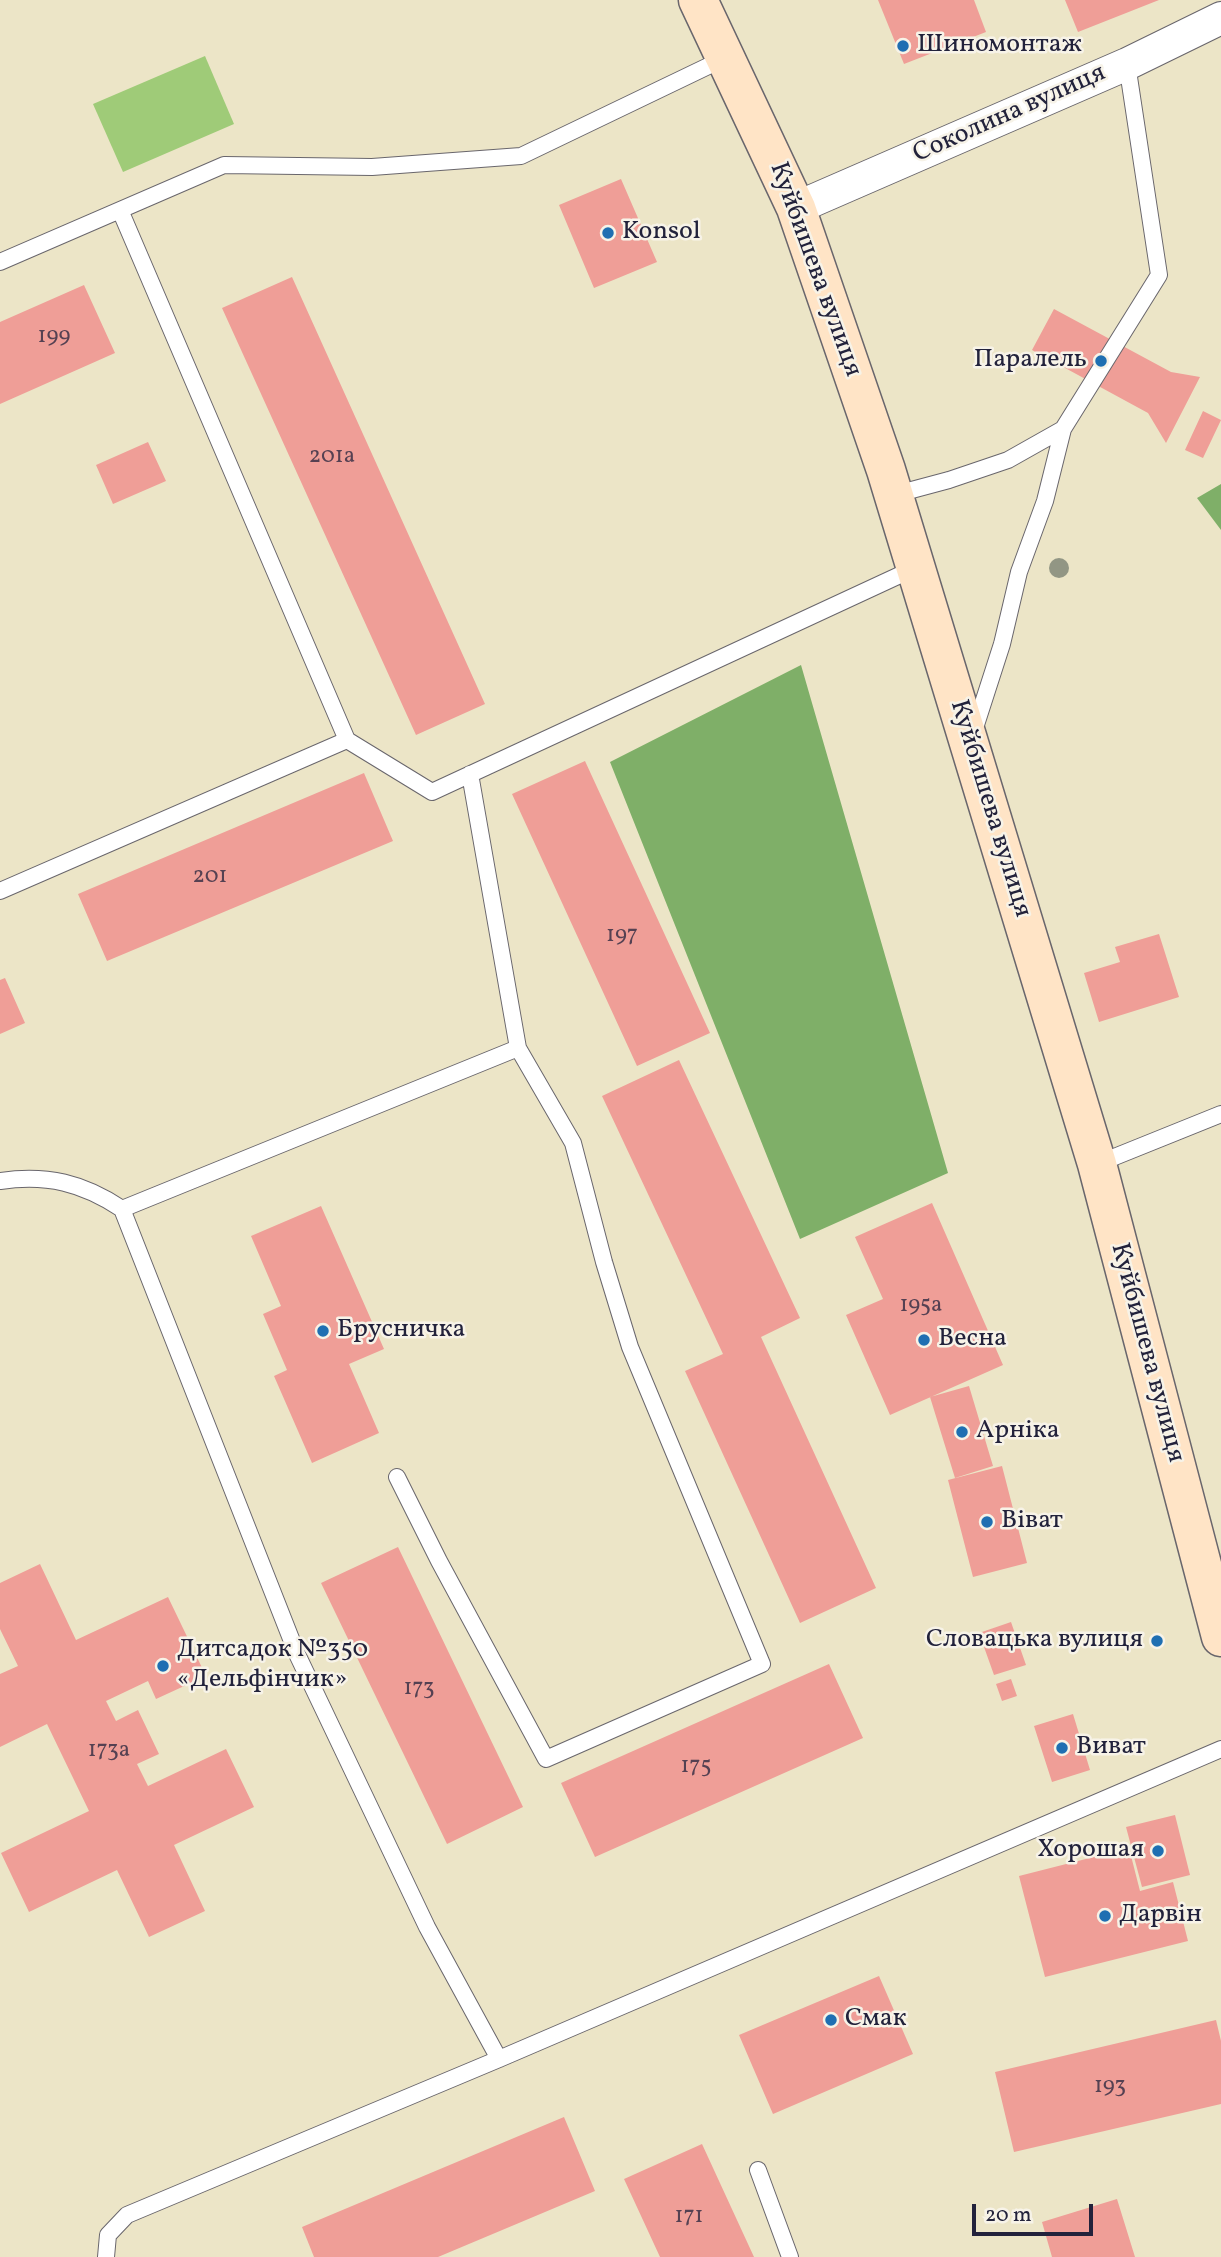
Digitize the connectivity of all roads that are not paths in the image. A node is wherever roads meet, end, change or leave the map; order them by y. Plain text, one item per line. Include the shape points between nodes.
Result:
1 (698, 0) edge
2 (1221, 18) edge
3 (725, 58) junction
4 (1127, 64) junction
5 (796, 208) junction
6 (120, 210) junction
7 (0, 262) edge
8 (1063, 429) junction
9 (893, 495) junction
10 (915, 568) junction
11 (347, 740) junction
12 (970, 746) junction
13 (470, 774) junction
14 (0, 891) edge
15 (519, 1048) junction
16 (1221, 1114) edge
17 (1097, 1164) junction
18 (0, 1181) edge
19 (122, 1209) junction
20 (397, 1476) dead end
21 (1221, 1637) edge
22 (1221, 1749) edge
23 (499, 2059) junction
24 (758, 2170) dead end
25 (106, 2257) edge
26 (790, 2257) edge

1 - 3 main road, Куйбишева вулиця
2 - 4 street, Соколина вулиця
3 - 5 main road, Куйбишева вулиця
3 - 6 lane via 521,156 372,167 224,165
4 - 5 street, Соколина вулиця
4 - 8 lane via 1159,275
5 - 9 main road, Куйбишева вулиця
6 - 7 lane
6 - 11 lane
8 - 9 lane via 1008,460
8 - 12 lane
9 - 10 main road, Куйбишева вулиця
10 - 12 main road, Куйбишева вулиця
10 - 13 lane
11 - 13 lane via 432,792
11 - 14 lane
12 - 17 main road, Куйбишева вулиця
13 - 15 lane
15 - 19 lane
15 - 20 lane via 573,1143 631,1347 762,1664 546,1759
16 - 17 lane
17 - 21 main road, Куйбишева вулиця
18 - 19 lane via 22,1177 59,1181 97,1193
19 - 23 lane via 297,1654 427,1927
22 - 23 lane
23 - 25 lane via 127,2215 108,2235
24 - 26 lane

